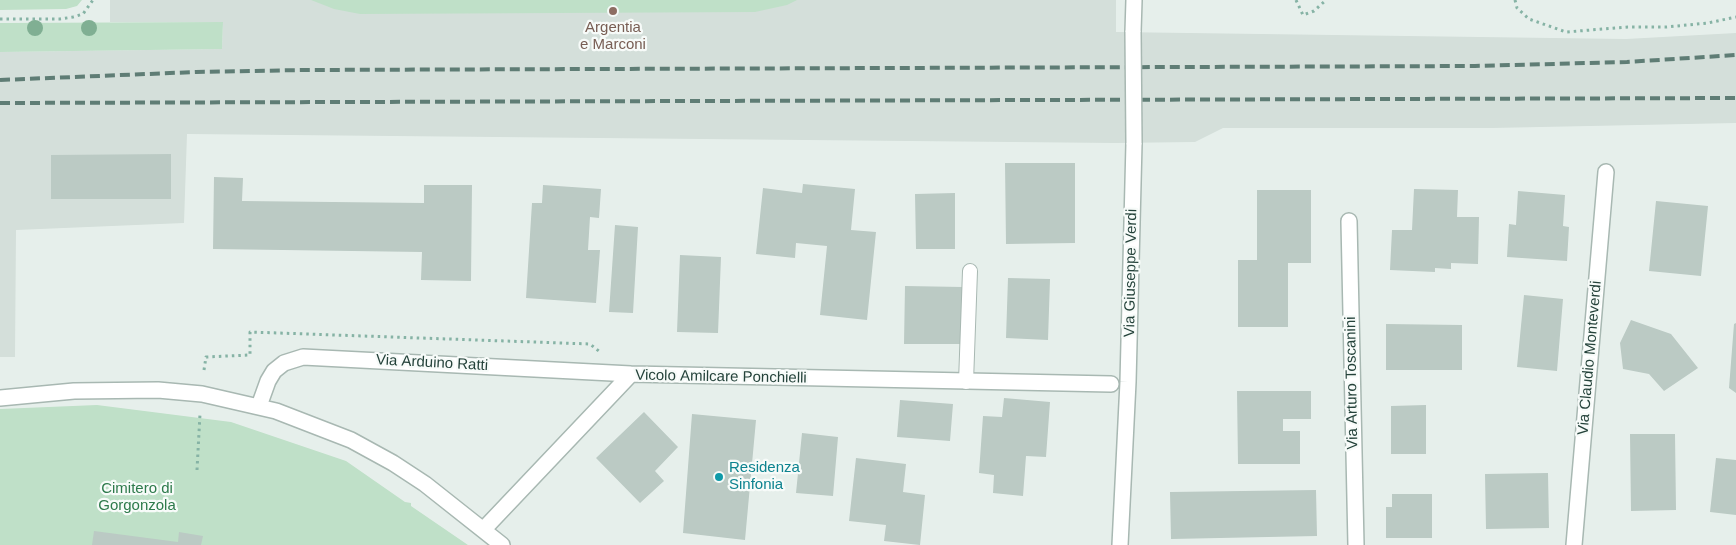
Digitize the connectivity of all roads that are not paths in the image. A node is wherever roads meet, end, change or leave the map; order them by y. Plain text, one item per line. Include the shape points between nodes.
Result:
1 (1134, 0) edge
2 (1606, 172) dead end
3 (1349, 221) dead end
4 (970, 271) dead end
5 (631, 374) junction
6 (966, 382) junction
7 (1111, 384) dead end
8 (0, 398) edge
9 (259, 406) junction
10 (483, 530) junction
11 (502, 545) edge
12 (1120, 545) edge
13 (1356, 545) edge
14 (1574, 545) edge

1 - 12 street, Via Giuseppe Verdi, bridge via 1128,382
2 - 14 street, Via Claudio Monteverdi
3 - 13 street, Via Arturo Toscanini
4 - 6 lane
5 - 6 street, Vicolo Amilcare Ponchielli
5 - 9 street, Via Arduino Ratti via 303,357 284,363 274,371
5 - 10 street, Vicolo Amilcare Ponchielli
6 - 7 street, Vicolo Amilcare Ponchielli
8 - 9 street via 74,391 158,390 202,394
9 - 10 street via 312,423 373,451 419,480
10 - 11 street

